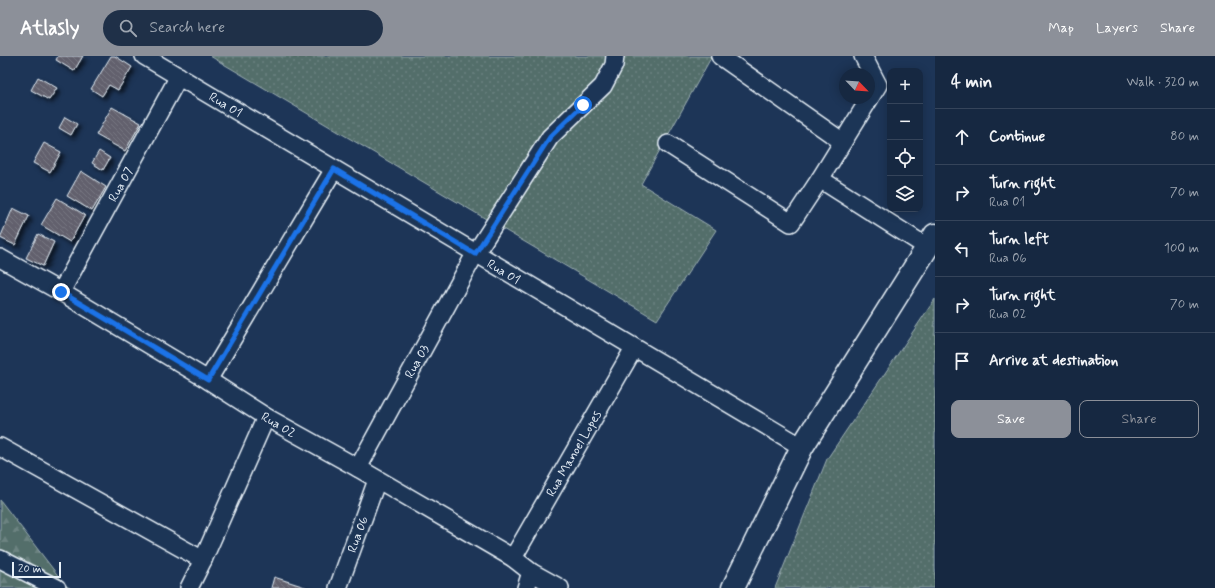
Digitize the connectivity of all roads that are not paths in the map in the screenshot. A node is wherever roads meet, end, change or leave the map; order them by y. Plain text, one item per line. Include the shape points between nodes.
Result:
1 (144, 56) edge
2 (615, 56) edge
3 (720, 56) edge
4 (863, 56) edge
5 (180, 76) junction
6 (843, 142) junction
7 (668, 144) dead end
8 (334, 169) junction
9 (820, 179) junction
10 (931, 241) edge
11 (475, 254) junction
12 (0, 258) edge
13 (61, 292) junction
14 (634, 348) junction
15 (208, 380) junction
16 (266, 417) junction
17 (0, 447) edge
18 (802, 447) junction
19 (358, 468) junction
20 (377, 480) junction
21 (513, 558) junction
22 (0, 559) edge
23 (203, 560) junction
24 (531, 572) junction
25 (57, 588) edge
26 (189, 588) edge
27 (338, 588) edge
28 (526, 588) edge
29 (560, 588) edge
30 (733, 588) edge

1 - 5 street, Rua 01
2 - 11 street, Rua 03 via 614,65 603,86 550,137
3 - 6 street
4 - 6 street via 878,85
5 - 8 street, Rua 01
5 - 13 street, Rua 07
6 - 9 street
7 - 9 street via 791,222
8 - 11 street, Rua 01
8 - 15 street
9 - 10 street
10 - 18 street
11 - 14 street, Rua 01
11 - 19 street, Rua 03
12 - 13 street, Rua 02
13 - 15 street, Rua 02
14 - 18 street, Rua 01
14 - 21 street, Rua Manoel Lopes
15 - 16 street, Rua 02
16 - 19 street, Rua 02
16 - 23 street
17 - 23 street
18 - 30 street
19 - 20 street, Rua 02
20 - 21 street, Rua 02
20 - 27 street, Rua 06
21 - 24 street, Rua 02
22 - 25 street
23 - 26 street
24 - 28 street
24 - 29 street, Rua 02

